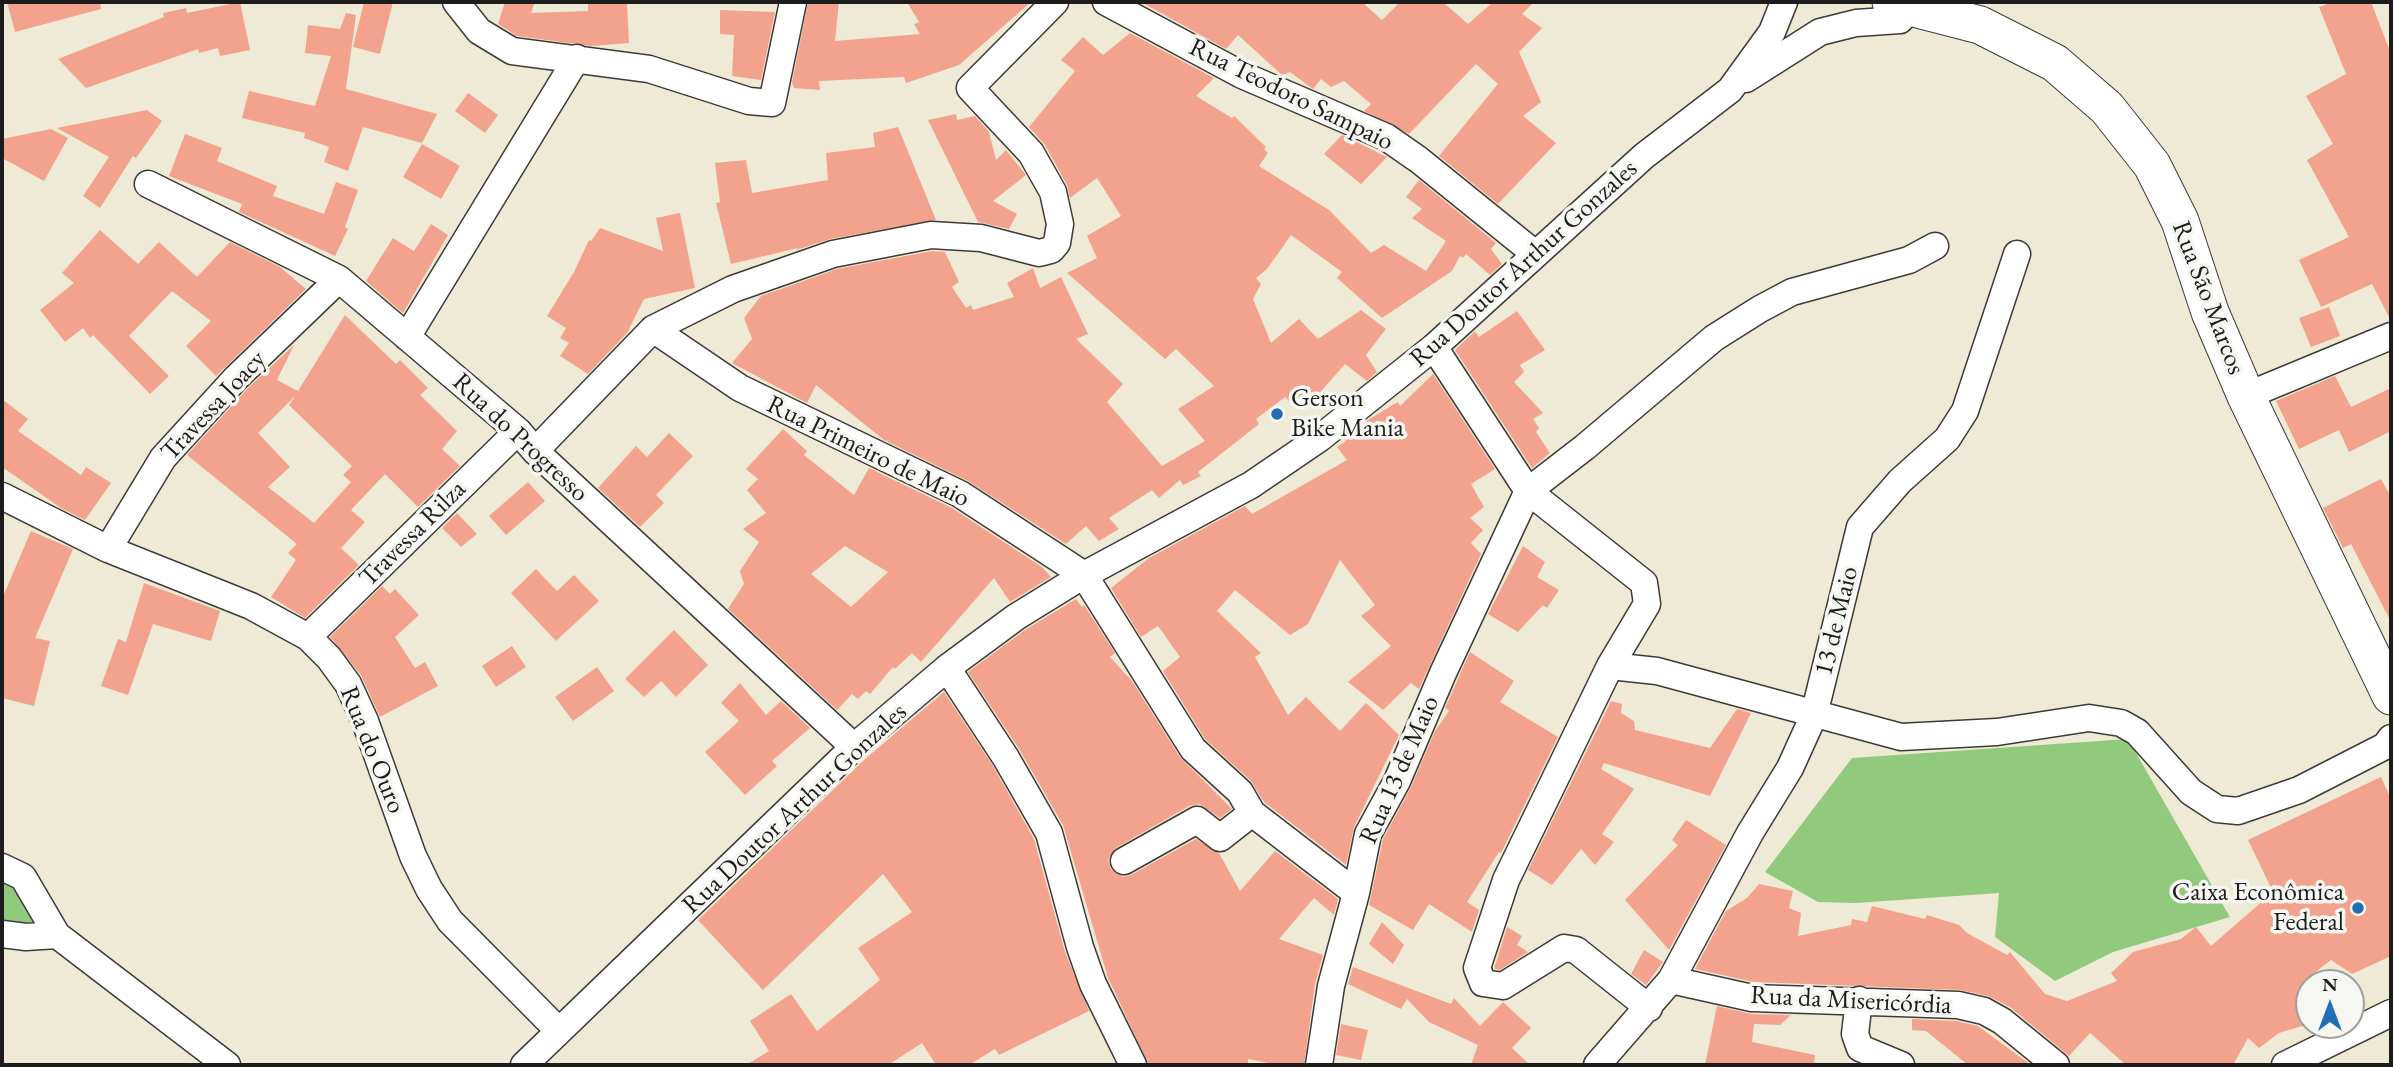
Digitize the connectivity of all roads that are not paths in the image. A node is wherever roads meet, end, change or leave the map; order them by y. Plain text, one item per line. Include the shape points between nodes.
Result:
1 (456, 2) edge
2 (793, 2) edge
3 (1055, 2) edge
4 (1106, 2) edge
5 (1784, 2) edge
6 (1903, 4) edge
7 (577, 58) junction
8 (1730, 90) junction
9 (148, 184) dead end
10 (1935, 246) dead end
11 (1534, 253) junction
12 (2017, 254) dead end
13 (339, 279) junction
14 (653, 329) junction
15 (2391, 336) edge
16 (407, 337) junction
17 (1434, 346) junction
18 (2246, 396) junction
19 (527, 441) junction
20 (1528, 491) junction
21 (2, 496) edge
22 (107, 549) junction
23 (1084, 575) junction
24 (309, 637) junction
25 (1610, 666) junction
26 (947, 668) junction
27 (2391, 696) edge
28 (1814, 715) junction
29 (2391, 738) edge
30 (854, 747) junction
31 (1252, 813) junction
32 (1124, 861) dead end
33 (2, 867) edge
34 (1356, 893) junction
35 (2, 934) edge
36 (57, 934) junction
37 (1671, 980) junction
38 (1859, 1000) junction
39 (1649, 1008) junction
40 (2391, 1013) edge
41 (559, 1031) junction
42 (1607, 1063) edge
43 (227, 1065) edge
44 (524, 1065) edge
45 (1133, 1065) edge
46 (1319, 1065) edge
47 (1900, 1065) edge
48 (2056, 1065) edge
49 (2285, 1065) edge

1 - 7 street via 479,32 495,44 512,51
2 - 7 street via 772,103 749,101 649,69
3 - 14 street via 970,88 1031,153 1053,192 1060,224 1051,250 1039,253 963,236 895,241 832,254 733,289
4 - 11 street, Rua Teodoro Sampaio via 1242,75 1386,137
5 - 8 street, Rua Doutor Arthur Gonzales via 1772,32
6 - 8 street via 1900,20 1856,23 1820,32
6 - 18 main road, Rua São Marcos via 1980,25 2026,48 2055,63 2107,108 2152,165 2180,221 2210,312
7 - 16 street
8 - 11 street, Rua Doutor Arthur Gonzales via 1644,156
9 - 13 street, Rua do Progresso
10 - 20 street, Rua 13 de Maio via 1909,260 1792,292 1760,309 1714,338
11 - 17 street, Rua Doutor Arthur Gonzales
12 - 28 street, 13 de Maio via 1965,411 1947,439 1900,481 1860,527
13 - 16 street, Rua do Progresso
13 - 22 street, Travessa Joacy via 236,378 163,458
14 - 19 street
14 - 23 street, Rua Primeiro de Maio via 740,388 960,494
15 - 18 street
16 - 19 street, Rua do Progresso
17 - 20 street
17 - 23 street, Rua Doutor Arthur Gonzales via 1320,438 1251,485
18 - 27 main road, Rua São Marcos
19 - 24 street, Travessa Rilza
19 - 30 street, Rua do Progresso
20 - 25 street via 1644,583 1647,604
20 - 34 street, Rua 13 de Maio via 1397,781 1368,834
21 - 22 street, Rua do Ouro
22 - 24 street, Rua do Ouro via 251,606
23 - 26 street, Rua Doutor Arthur Gonzales
23 - 31 street via 1176,727 1240,792
24 - 41 street, Rua do Ouro via 348,684 429,889 450,921
25 - 28 street via 1657,671
25 - 39 street via 1506,880 1477,968 1483,983 1503,986 1564,948 1576,950
26 - 30 street, Rua Doutor Arthur Gonzales
26 - 45 street via 1049,833 1093,984
28 - 29 street via 1901,737 1997,732 2090,718 2121,723 2137,732 2191,792 2217,809 2238,811 2299,790 2385,746
28 - 37 street, 13 de Maio via 1790,768
30 - 41 street, Rua Doutor Arthur Gonzales
31 - 32 street via 1220,838 1197,820
31 - 34 street
33 - 36 street via 23,877
34 - 46 street, Rua 13 de Maio via 1331,986
35 - 36 street
36 - 43 street
37 - 38 street, Rua da Misericórdia via 1752,998
37 - 39 street, 13 de Maio
38 - 47 street via 1855,1034 1860,1048
38 - 48 street, Rua da Misericórdia via 1958,1005 1984,1011
39 - 42 street, 13 de Maio
40 - 49 street
41 - 44 street, Rua Doutor Arthur Gonzales

